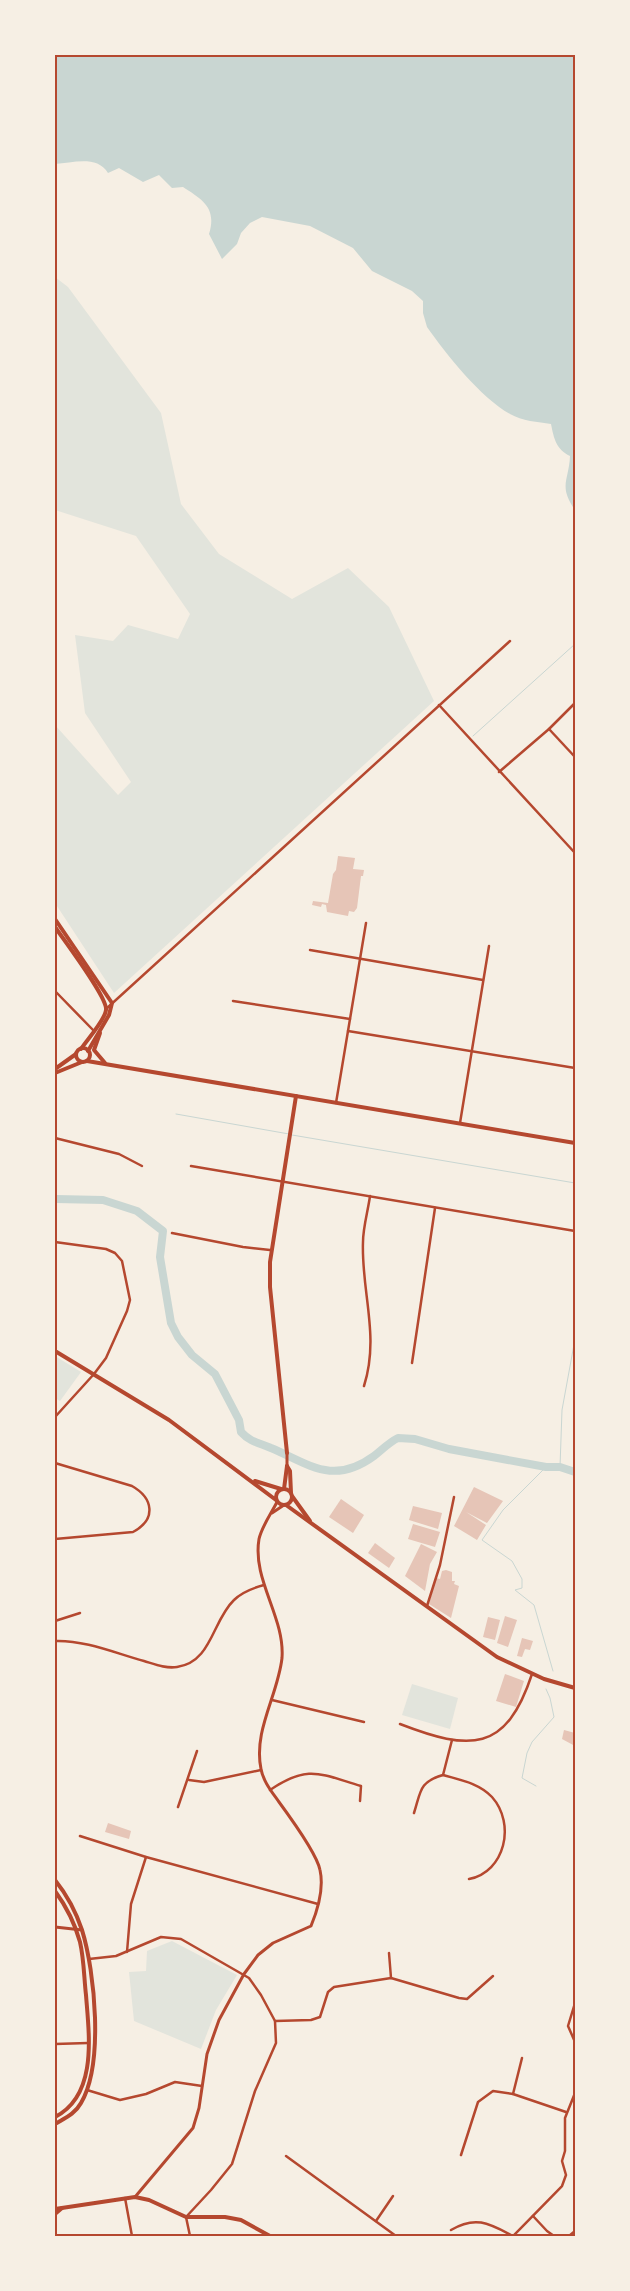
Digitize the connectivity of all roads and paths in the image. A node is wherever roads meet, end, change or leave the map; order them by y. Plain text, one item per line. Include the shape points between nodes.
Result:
1 (510, 641) dead end
2 (575, 703) edge
3 (439, 705) junction
4 (549, 729) junction
5 (575, 757) edge
6 (499, 772) junction
7 (575, 853) edge
8 (55, 918) edge
9 (366, 923) dead end
10 (55, 927) edge
11 (490, 946) dead end
12 (310, 950) dead end
13 (360, 960) junction
14 (483, 980) junction
15 (55, 991) edge
16 (233, 1001) dead end
17 (112, 1007) junction
18 (106, 1009) junction
19 (350, 1019) junction
20 (105, 1024) junction
21 (94, 1030) junction
22 (348, 1031) junction
23 (81, 1049) junction
24 (472, 1052) junction
25 (89, 1053) junction
26 (76, 1054) junction
27 (87, 1061) junction
28 (82, 1062) junction
29 (105, 1063) junction
30 (55, 1068) edge
31 (575, 1068) edge
32 (55, 1073) edge
33 (296, 1096) junction
34 (336, 1103) junction
35 (460, 1123) junction
36 (56, 1138) edge
37 (575, 1143) edge
38 (55, 1148) edge
39 (142, 1166) dead end
40 (191, 1166) dead end
41 (282, 1182) junction
42 (370, 1196) junction
43 (435, 1208) junction
44 (575, 1231) edge
45 (172, 1233) dead end
46 (55, 1242) edge
47 (270, 1250) junction
48 (55, 1351) edge
49 (412, 1363) dead end
50 (94, 1374) junction
51 (364, 1386) dead end
52 (55, 1409) edge
53 (60, 1412) junction
54 (55, 1418) edge
55 (287, 1453) joint
56 (55, 1463) edge
57 (287, 1463) junction
58 (252, 1481) junction
59 (283, 1489) junction
60 (292, 1495) junction
61 (454, 1498) dead end
62 (277, 1501) junction
63 (285, 1505) junction
64 (271, 1514) junction
65 (313, 1524) junction
66 (55, 1539) edge
67 (264, 1585) junction
68 (426, 1607) junction
69 (80, 1613) dead end
70 (55, 1621) edge
71 (55, 1640) edge
72 (532, 1674) junction
73 (575, 1688) edge
74 (272, 1700) junction
75 (364, 1722) dead end
76 (400, 1724) dead end
77 (452, 1740) junction
78 (197, 1751) dead end
79 (261, 1770) junction
80 (443, 1775) junction
81 (189, 1780) junction
82 (270, 1790) junction
83 (360, 1801) dead end
84 (178, 1807) dead end
85 (414, 1813) dead end
86 (80, 1836) dead end
87 (146, 1857) junction
88 (55, 1880) edge
89 (469, 1880) dead end
90 (55, 1891) edge
91 (318, 1904) junction
92 (55, 1927) edge
93 (76, 1930) junction
94 (82, 1930) junction
95 (127, 1952) junction
96 (389, 1953) dead end
97 (89, 1959) junction
98 (83, 1960) junction
99 (244, 1974) junction
100 (493, 1976) dead end
101 (391, 1978) junction
102 (575, 2003) edge
103 (275, 2021) junction
104 (575, 2042) edge
105 (90, 2043) junction
106 (55, 2044) edge
107 (522, 2058) dead end
108 (202, 2086) junction
109 (87, 2090) junction
110 (575, 2093) edge
111 (513, 2094) junction
112 (567, 2112) junction
113 (55, 2117) edge
114 (55, 2124) edge
115 (461, 2155) dead end
116 (286, 2156) dead end
117 (135, 2196) junction
118 (393, 2196) dead end
119 (125, 2198) junction
120 (62, 2208) junction
121 (55, 2210) edge
122 (55, 2214) edge
123 (533, 2216) junction
124 (186, 2217) junction
125 (376, 2221) junction
126 (452, 2230) dead end
127 (575, 2231) edge
128 (132, 2236) edge
129 (190, 2236) edge
130 (270, 2236) edge
131 (396, 2236) edge
132 (513, 2236) edge
133 (554, 2236) edge
134 (570, 2236) edge

1 - 3 street
2 - 4 street
3 - 6 street
3 - 17 street
4 - 5 street
4 - 6 street
6 - 7 street
8 - 17 main road
9 - 13 street
10 - 18 main road via 95,986
11 - 14 street
12 - 13 street
13 - 14 street
13 - 19 street
14 - 24 street
15 - 21 street
16 - 19 street
17 - 18 street
17 - 20 main road
18 - 21 main road
19 - 22 street
20 - 25 main road
20 - 29 main road via 94,1050
21 - 23 main road
22 - 24 street
22 - 34 street
23 - 25 main road
23 - 26 main road
24 - 31 street
24 - 35 street
25 - 27 main road
25 - 29 main road
26 - 28 main road
26 - 30 main road
27 - 28 main road
27 - 29 main road
28 - 32 main road
29 - 33 main road
33 - 34 main road
33 - 41 main road
34 - 35 main road
35 - 37 main road
36 - 38 street
36 - 39 street via 119,1154
40 - 41 street
41 - 42 street
41 - 47 main road
42 - 43 street
42 - 51 street via 363,1241 371,1354
43 - 44 street
43 - 49 street
45 - 47 street
46 - 50 street via 108,1250 122,1261 129,1292 128,1308 106,1358
47 - 55 main road via 270,1287
48 - 50 main road
50 - 53 street
50 - 58 main road via 169,1420
52 - 53 street
53 - 54 street
55 - 57 street
56 - 66 street via 132,1486 143,1493 150,1510 147,1519 133,1532
57 - 59 main road
57 - 60 main road
58 - 59 main road
58 - 62 main road
59 - 60 main road
59 - 62 main road via 277,1493
60 - 63 main road
60 - 65 main road
61 - 68 street via 440,1565
62 - 63 main road
62 - 64 street
63 - 64 street
63 - 65 main road
64 - 67 street via 259,1539 258,1559
65 - 68 main road
67 - 71 street via 234,1600 200,1657 185,1666 168,1667 79,1642
67 - 74 street via 276,1620 282,1656
68 - 72 main road via 498,1657
69 - 70 street
72 - 73 main road
72 - 77 street via 521,1705 509,1723 480,1740
74 - 75 street
74 - 79 street via 260,1742
76 - 77 street
77 - 80 street
78 - 81 street
79 - 81 street via 204,1782
79 - 82 street
80 - 85 street via 429,1779 422,1786
80 - 89 street via 470,1782 491,1796 506,1829 495,1864 486,1873
81 - 84 street
82 - 83 street via 296,1774 321,1775 362,1786
82 - 91 street via 318,1862 321,1880
86 - 87 street
87 - 91 street
87 - 95 street via 131,1904
88 - 94 main road via 69,1900
90 - 93 main road
91 - 99 street via 310,1926 273,1943 258,1955
92 - 93 street
93 - 94 street
93 - 98 main road
94 - 97 main road
95 - 97 street
95 - 99 street via 161,1937 174,1938
96 - 101 street
97 - 98 main road
97 - 109 main road via 96,2036
98 - 105 main road
99 - 103 street via 261,1994
99 - 108 street via 216,2029 207,2054
100 - 101 street via 467,1999
101 - 103 street via 331,1988 320,2017
102 - 104 street via 568,2026
103 - 124 street via 276,2043 256,2091 235,2158
105 - 106 street
105 - 113 main road via 80,2092 75,2101
107 - 111 street
108 - 109 street via 175,2082 120,2100
108 - 117 street via 200,2108 193,2128
109 - 114 main road via 74,2112
110 - 112 street
111 - 112 street
111 - 115 street via 493,2092 478,2102
112 - 123 street via 562,2161 566,2175 562,2186
116 - 125 street
117 - 119 main road
117 - 124 main road
118 - 125 street
119 - 120 main road
119 - 128 street
120 - 121 main road
120 - 122 main road
123 - 132 street
123 - 133 street
124 - 129 street
124 - 130 main road via 241,2220
125 - 131 street
126 - 132 street via 471,2220 484,2222
127 - 134 street

